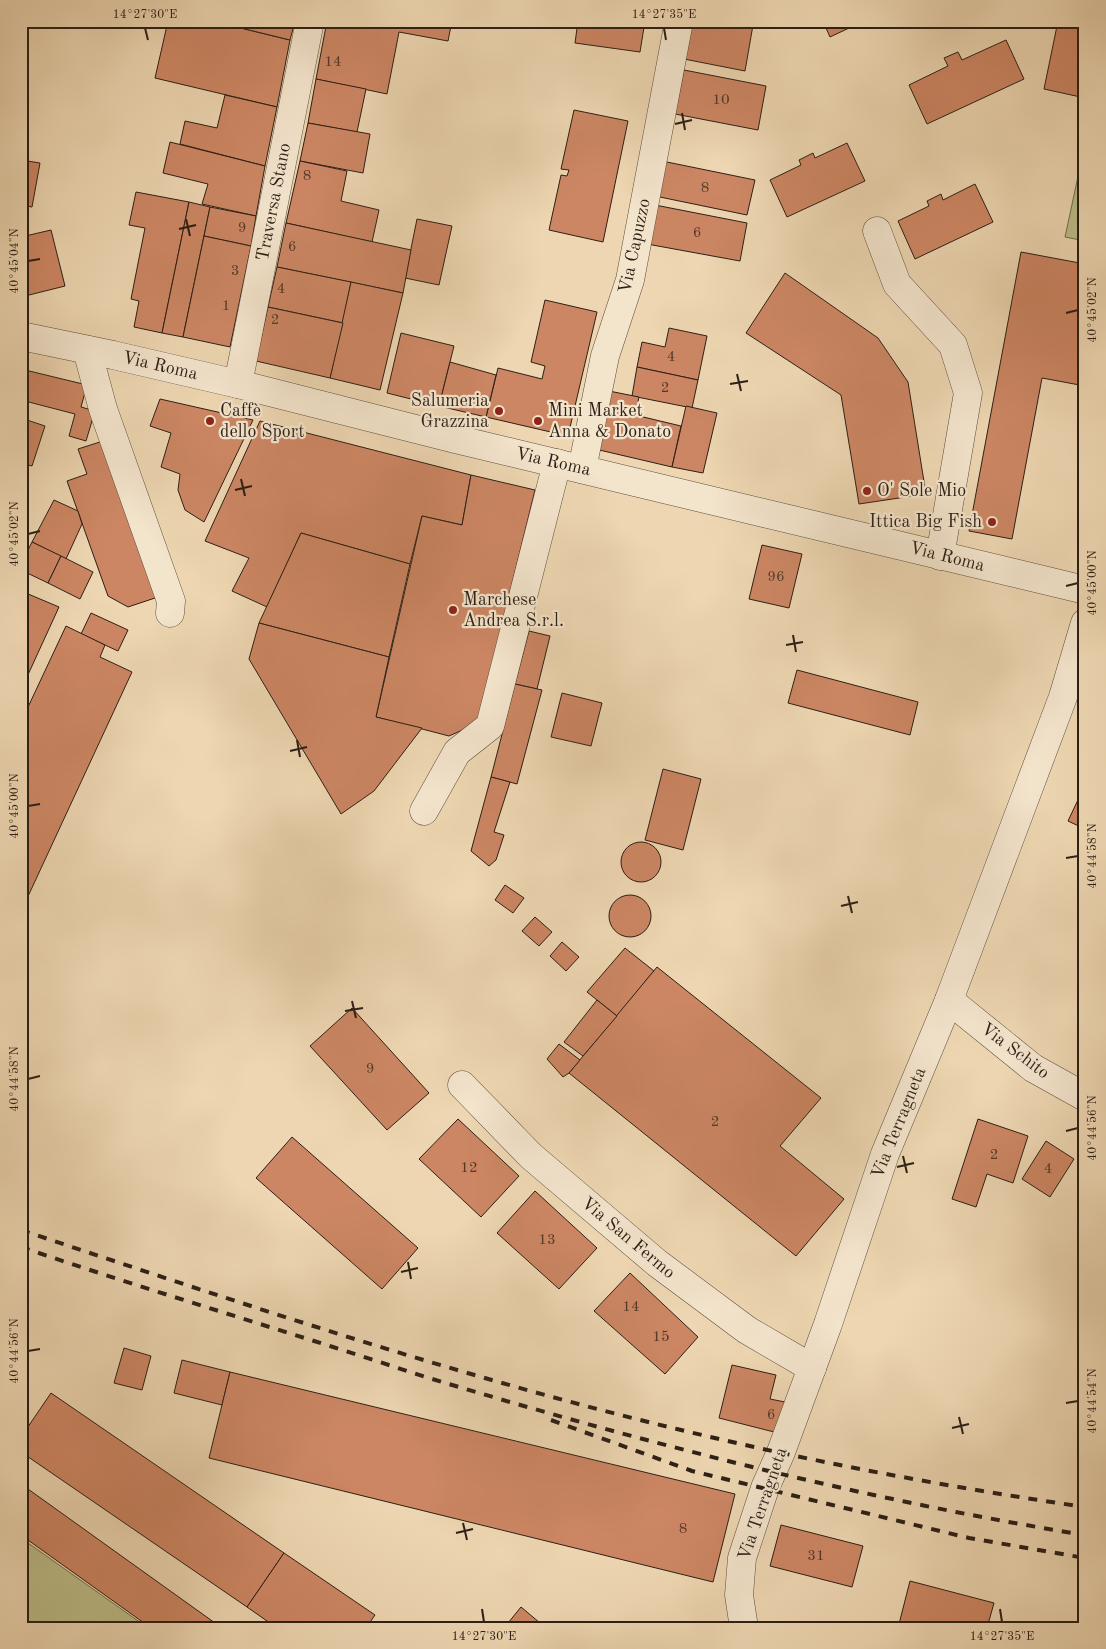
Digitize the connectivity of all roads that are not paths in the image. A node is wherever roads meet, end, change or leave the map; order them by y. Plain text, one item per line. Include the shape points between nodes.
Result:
1 (310, 21) edge
2 (679, 21) edge
3 (877, 231) dead end
4 (21, 336) edge
5 (86, 350) junction
6 (238, 384) junction
7 (570, 466) junction
8 (940, 556) junction
9 (1085, 590) edge
10 (170, 613) dead end
11 (1085, 623) edge
12 (424, 811) dead end
13 (949, 1000) junction
14 (462, 1085) dead end
15 (1085, 1098) edge
16 (812, 1368) junction
17 (744, 1628) edge

1 - 6 street, Traversa Stano
2 - 7 street, Via Capuzzo via 630,280
3 - 8 street via 897,284 953,345 968,392
4 - 5 street, Via Roma
5 - 6 street, Via Roma
5 - 10 street via 171,601
6 - 7 street, Via Roma
7 - 8 street, Via Roma
7 - 12 street, Via Capuzzo via 490,726 457,752
8 - 9 street, Via Roma
11 - 13 street, Via Terragneta via 1063,697
13 - 15 street, Via Schito via 1033,1068
13 - 16 street, Via Terragneta via 884,1154
14 - 16 street, Via San Fermo via 531,1156 657,1263 747,1330
16 - 17 street, Via Terragneta via 765,1488 742,1558 739,1595

